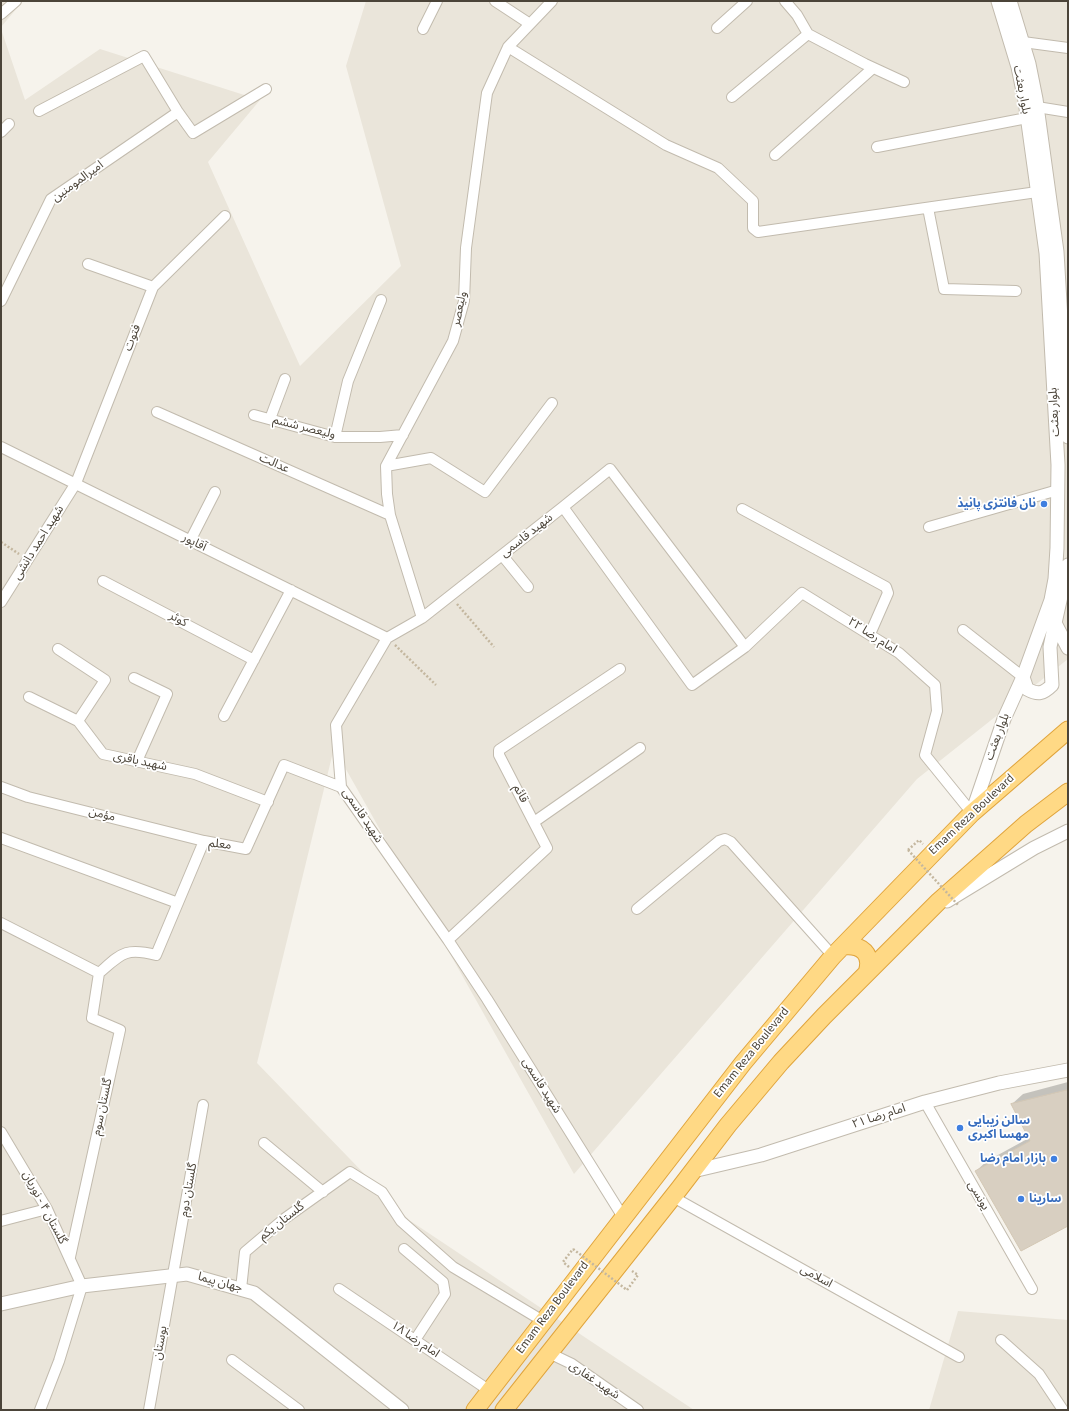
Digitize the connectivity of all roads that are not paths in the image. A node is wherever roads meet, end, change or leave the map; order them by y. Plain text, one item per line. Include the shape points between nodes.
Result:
1 (437, 1) edge
2 (495, 1) edge
3 (552, 1) edge
4 (747, 1) edge
5 (785, 1) edge
6 (998, 1) edge
7 (1010, 1) edge
8 (14, 2) edge
9 (1, 14) edge
10 (530, 24) junction
11 (717, 28) dead end
12 (423, 29) dead end
13 (808, 34) junction
14 (1022, 42) junction
15 (508, 46) junction
16 (1068, 48) edge
17 (873, 68) junction
18 (904, 82) dead end
19 (266, 89) dead end
20 (732, 97) dead end
21 (1037, 107) junction
22 (39, 111) dead end
23 (178, 112) junction
24 (1068, 112) edge
25 (1027, 118) junction
26 (10, 124) dead end
27 (1, 132) edge
28 (877, 147) dead end
29 (775, 155) dead end
30 (1043, 191) junction
31 (928, 208) junction
32 (225, 216) dead end
33 (88, 264) dead end
34 (153, 287) junction
35 (1016, 291) dead end
36 (381, 300) dead end
37 (1, 301) edge
38 (285, 379) dead end
39 (552, 403) dead end
40 (157, 412) dead end
41 (254, 414) dead end
42 (270, 419) junction
43 (403, 435) junction
44 (335, 436) junction
45 (1068, 436) edge
46 (1, 447) edge
47 (386, 466) junction
48 (76, 484) junction
49 (1058, 490) junction
50 (216, 492) dead end
51 (563, 507) junction
52 (742, 509) dead end
53 (390, 515) junction
54 (929, 527) dead end
55 (190, 541) junction
56 (502, 555) junction
57 (1068, 565) edge
58 (103, 580) dead end
59 (528, 587) dead end
60 (291, 590) junction
61 (1, 602) edge
62 (422, 618) junction
63 (1055, 623) junction
64 (963, 630) dead end
65 (870, 634) junction
66 (387, 638) junction
67 (745, 647) junction
68 (1068, 648) edge
69 (58, 649) dead end
70 (254, 660) junction
71 (620, 669) dead end
72 (1023, 677) junction
73 (134, 678) dead end
74 (29, 697) dead end
75 (224, 716) dead end
76 (78, 722) junction
77 (1068, 730) edge
78 (640, 748) dead end
79 (136, 761) junction
80 (1, 787) edge
81 (341, 787) junction
82 (1068, 792) edge
83 (268, 802) junction
84 (972, 813) junction
85 (534, 822) junction
86 (1068, 831) edge
87 (1, 838) edge
88 (204, 841) junction
89 (178, 903) junction
90 (637, 909) dead end
91 (929, 912) junction
92 (1, 923) edge
93 (448, 940) junction
94 (838, 951) junction
95 (867, 973) junction
96 (99, 974) junction
97 (1068, 1070) edge
98 (925, 1102) junction
99 (203, 1105) dead end
100 (3, 1138) edge
101 (264, 1143) dead end
102 (693, 1172) junction
103 (322, 1192) junction
104 (673, 1197) junction
105 (47, 1209) junction
106 (623, 1217) junction
107 (1, 1221) edge
108 (404, 1249) dead end
109 (70, 1257) junction
110 (174, 1276) junction
111 (82, 1286) junction
112 (241, 1289) junction
113 (339, 1289) dead end
114 (1032, 1289) dead end
115 (1, 1304) edge
116 (543, 1321) junction
117 (416, 1340) junction
118 (1001, 1340) dead end
119 (549, 1353) junction
120 (959, 1357) dead end
121 (232, 1360) dead end
122 (490, 1391) junction
123 (40, 1410) edge
124 (149, 1410) edge
125 (299, 1410) edge
126 (402, 1410) edge
127 (475, 1410) edge
128 (504, 1410) edge
129 (638, 1410) edge
130 (1063, 1410) edge

1 - 12 street
2 - 10 street
3 - 10 street, ولیعصر
4 - 11 street
5 - 13 street
6 - 25 street, بلوار بعثت via 1018,67
7 - 14 street, بلوار بعثت
8 - 9 street
10 - 15 street, ولیعصر
13 - 17 street
13 - 20 street
14 - 16 street
14 - 21 street, بلوار بعثت
15 - 31 street via 666,145 718,168 753,201 753,228 758,232
15 - 43 street, ولیعصر via 487,93 466,248 464,301 453,341
17 - 18 street
17 - 29 street
19 - 23 street via 193,133
21 - 24 street
21 - 30 street, بلوار بعثت
22 - 23 street via 144,56
23 - 37 street, اميرالمومنين via 51,199
25 - 28 street
25 - 30 street, بلوار بعثت
26 - 27 street
30 - 31 street
30 - 45 street, بلوار بعثت via 1057,252
30 - 49 street, بلوار بعثت
31 - 35 street via 944,289
32 - 34 street, فتوت
33 - 34 street
34 - 48 street, فتوت
36 - 44 street via 348,381
38 - 42 street
39 - 47 street via 485,492 431,458
40 - 53 street, عدالت
41 - 42 street, ولیعصر ششم
42 - 44 street, ولیعصر ششم
43 - 44 street, ولیعصر ششم
43 - 47 street, ولیعصر
46 - 48 street, آقاپور
47 - 53 street
48 - 55 street, آقاپور
48 - 61 street, شهید احمد دانشی
49 - 54 street
49 - 72 street, بلوار بعثت via 1055,579 1042,628
50 - 55 street
51 - 56 street, شهید قاسمی
51 - 67 street, شهید قاسمی via 610,469
51 - 67 street, امام رضا ۲۲ via 692,685
52 - 65 street via 886,587 888,593
53 - 62 street
55 - 60 street, آقاپور
56 - 59 street
56 - 62 street, شهید قاسمی
57 - 63 street
58 - 70 street, کوثر
60 - 66 street, آقاپور
60 - 70 street
62 - 66 street, شهید قاسمی
63 - 68 street
63 - 72 street via 1050,647 1052,685 1045,692 1035,694 1027,689
64 - 72 street
65 - 67 street, امام رضا ۲۲ via 802,593
65 - 84 street, امام رضا ۲۲ via 899,654 935,685 937,711 925,755
66 - 81 street, شهید قاسمی via 336,724
69 - 76 street via 106,680
70 - 75 street
71 - 85 street, قائم via 499,750 499,755
72 - 84 street, بلوار بعثت via 1002,726
73 - 79 street via 167,694
74 - 76 street, شهید باقری
76 - 79 street, شهید باقری via 103,754
77 - 84 highway, Emam Reza Boulevard
78 - 85 street
79 - 83 street, شهید باقری via 195,774
80 - 88 street, مؤمن via 28,797
81 - 83 street, معلم via 284,765
81 - 93 street, شهید قاسمی
82 - 91 highway, Emam Reza Boulevard via 1026,824
83 - 88 street, معلم via 246,849
84 - 94 highway, Emam Reza Boulevard
85 - 93 street, قائم via 547,848 545,852
86 - 91 street via 1034,848
87 - 89 street
88 - 89 street, معلم
89 - 96 street, معلم via 156,955 140,951 122,953
90 - 94 street via 718,841 725,839 731,842
91 - 95 highway, Emam Reza Boulevard
92 - 96 street
93 - 106 street, شهید قاسمی via 488,999
94 - 95 highway via 852,945 864,952 869,957 870,964
94 - 106 highway, Emam Reza Boulevard via 743,1063
95 - 102 highway, Emam Reza Boulevard via 780,1062
96 - 109 street, گلستان سوم via 92,1018 120,1030
97 - 98 street, امام رضا ۲۱ via 999,1083
98 - 102 street, امام رضا ۲۱ via 761,1155
98 - 114 street, یونسی
99 - 110 street, گلستان دوم
100 - 105 street, گلستان ۴ - نوریان
101 - 103 street
102 - 104 highway, Emam Reza Boulevard
103 - 112 street, گلستان یکم via 244,1252
103 - 116 street, گلستان یکم via 350,1172 382,1192 401,1221 453,1267
104 - 119 highway, Emam Reza Boulevard
104 - 120 street, اسلامی
105 - 107 street
105 - 109 street, گلستان ۴ - نوریان
106 - 116 highway, Emam Reza Boulevard
108 - 117 street via 443,1282 445,1294
109 - 111 street, گلستان ۴ - نوریان
110 - 111 street, جهان پیما
110 - 112 street, جهان پیما via 187,1274
110 - 124 street, بوستان
111 - 115 street, جهان پیما
111 - 123 street
112 - 126 street, جهان پیما via 254,1293
113 - 117 street, امام رضا ۱۸
116 - 122 highway, Emam Reza Boulevard
117 - 122 street, امام رضا ۱۸
118 - 130 street via 1039,1374
119 - 128 highway, Emam Reza Boulevard
119 - 129 street, شهید غفاری via 572,1364
121 - 125 street
122 - 127 highway, Emam Reza Boulevard

